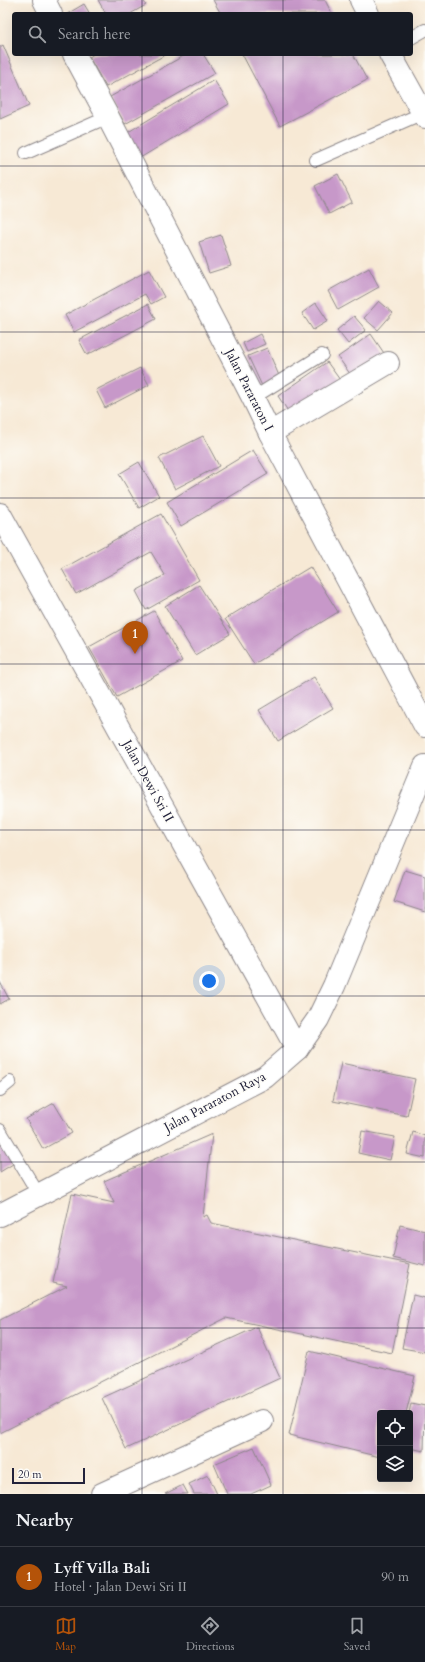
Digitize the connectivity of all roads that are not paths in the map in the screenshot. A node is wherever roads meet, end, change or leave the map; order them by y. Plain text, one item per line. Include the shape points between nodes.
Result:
1 (44, 0) edge
2 (361, 0) edge
3 (50, 12) edge
4 (367, 12) edge
5 (425, 30) edge
6 (413, 37) edge
7 (75, 56) edge
8 (391, 56) edge
9 (424, 115) edge
10 (108, 117) junction
11 (26, 153) dead end
12 (316, 160) dead end
13 (322, 355) dead end
14 (388, 362) dead end
15 (254, 398) junction
16 (270, 433) junction
17 (0, 514) edge
18 (425, 726) edge
19 (425, 766) edge
20 (297, 1049) junction
21 (10, 1082) dead end
22 (0, 1090) edge
23 (0, 1130) edge
24 (39, 1195) junction
25 (0, 1216) edge
26 (262, 1421) dead end
27 (102, 1494) edge

1 - 3 street
2 - 4 street
5 - 6 lane
7 - 10 street, Jalan Pararaton I
8 - 9 street
9 - 12 lane
10 - 11 lane
10 - 15 street, Jalan Pararaton I
13 - 15 lane
14 - 16 street
15 - 16 street, Jalan Pararaton I
16 - 18 street, Jalan Pararaton I
17 - 20 street, Jalan Dewi Sri II
19 - 20 street, Jalan Pararaton Raya via 334,986 318,1019
20 - 24 street, Jalan Pararaton Raya via 265,1077
21 - 22 lane
23 - 24 lane
24 - 25 street, Jalan Pararaton Raya
26 - 27 street

